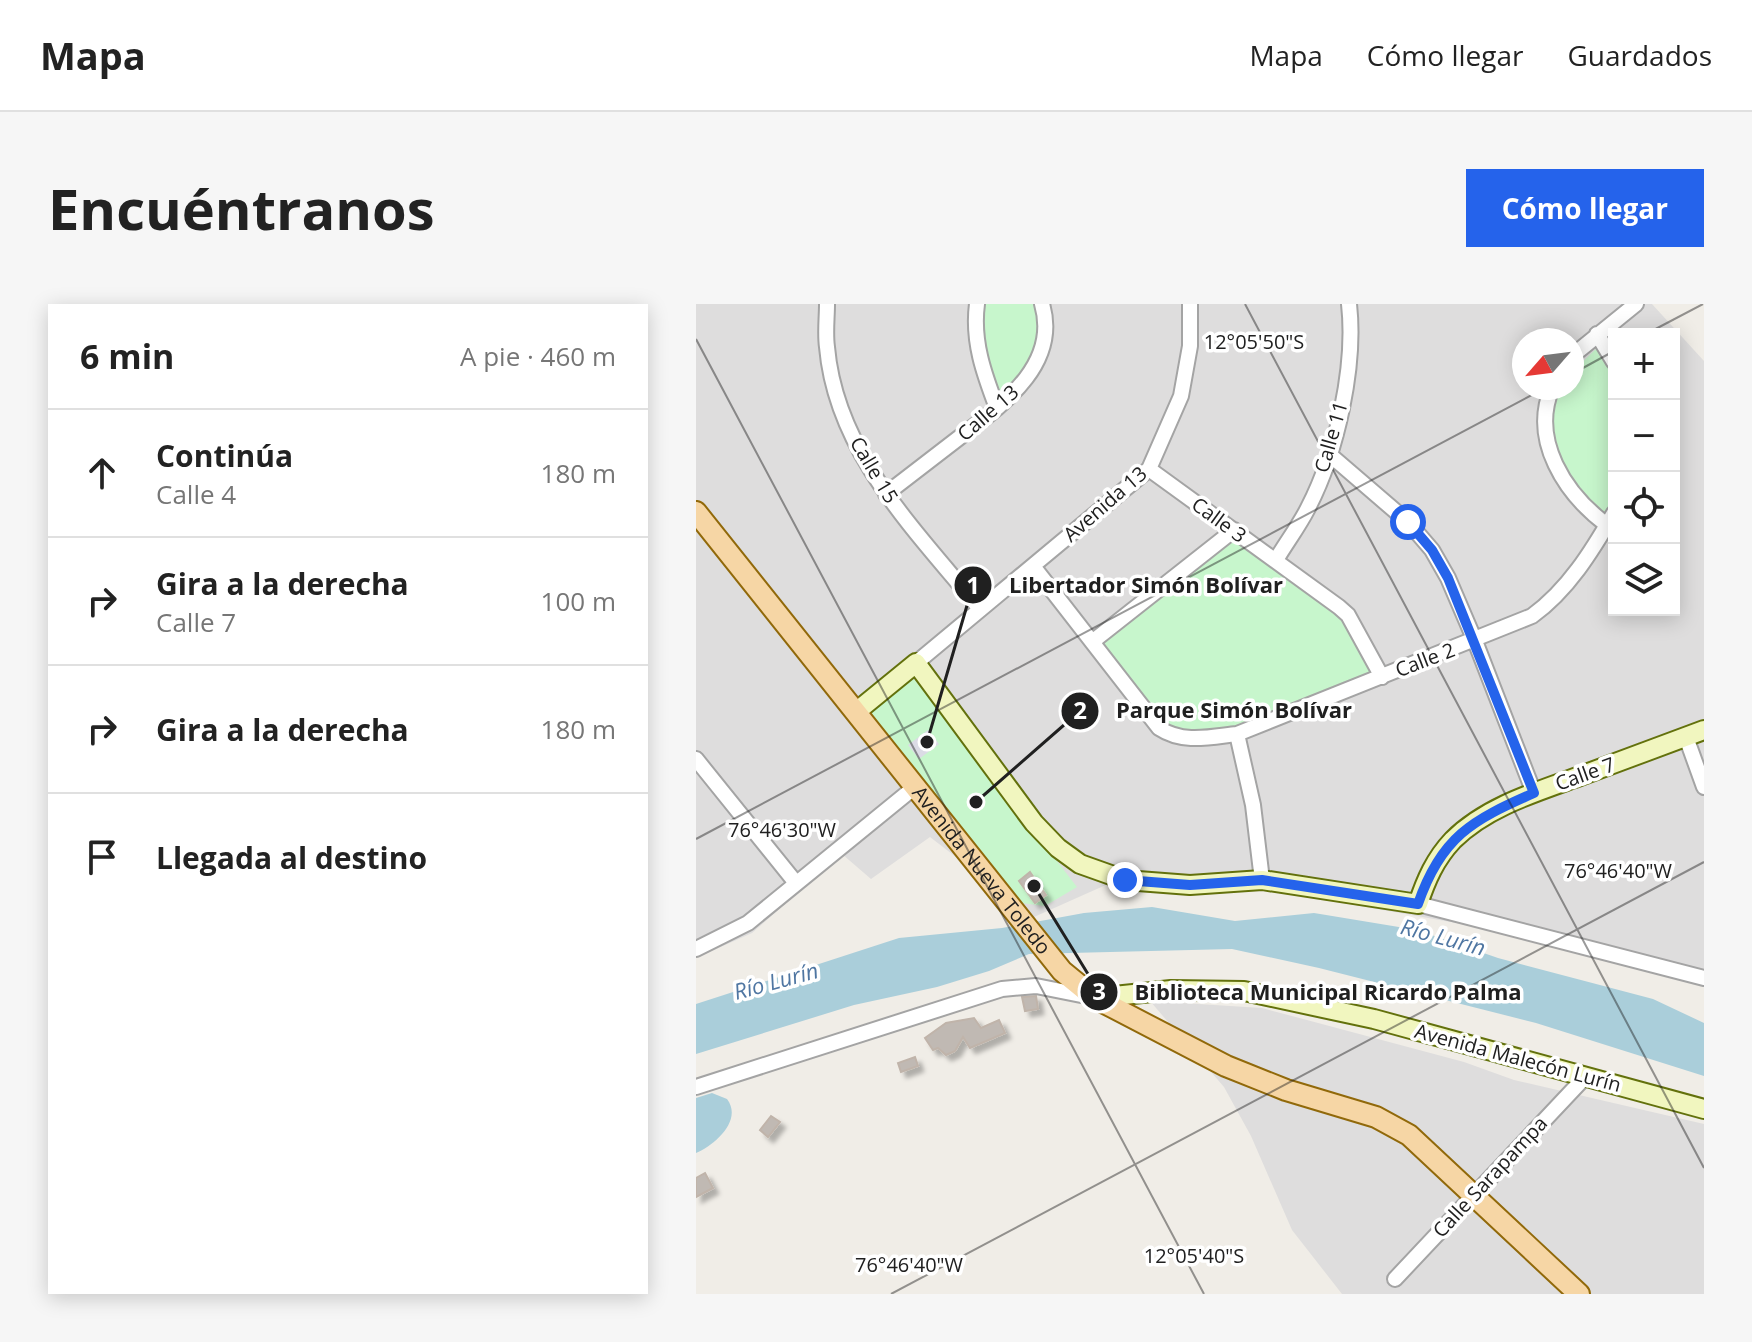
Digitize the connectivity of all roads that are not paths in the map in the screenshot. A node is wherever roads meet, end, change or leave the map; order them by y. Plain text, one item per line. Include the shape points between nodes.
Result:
1 (827, 304) edge
2 (977, 304) edge
3 (1042, 304) edge
4 (1190, 304) edge
5 (1349, 304) edge
6 (1636, 304) edge
7 (1597, 334) junction
8 (1584, 345) edge
9 (1608, 352) edge
10 (1549, 400) edge
11 (997, 408) junction
12 (1329, 454) junction
13 (1149, 469) junction
14 (886, 494) junction
15 (696, 512) edge
16 (1608, 518) edge
17 (1608, 524) edge
18 (1234, 530) junction
19 (1276, 560) junction
20 (1033, 566) junction
21 (980, 609) junction
22 (1475, 641) junction
23 (1092, 642) junction
24 (916, 663) junction
25 (1382, 677) junction
26 (856, 712) junction
27 (1695, 733) edge
28 (1237, 734) junction
29 (699, 768) edge
30 (916, 786) junction
31 (1704, 787) edge
32 (1534, 793) junction
33 (1262, 880) junction
34 (796, 883) junction
35 (1418, 904) junction
36 (696, 949) edge
37 (1704, 978) edge
38 (1095, 998) junction
39 (1586, 1076) junction
40 (696, 1087) edge
41 (1704, 1109) edge
42 (1474, 1194) junction
43 (1395, 1279) dead end
44 (1579, 1294) edge

1 - 14 street, Calle 15 via 827,348 838,396 856,445
2 - 11 street via 979,356
3 - 11 street, Calle 13 via 1046,330 1040,356 1019,388
4 - 13 street, Avenida 13 via 1190,346 1181,396
5 - 12 street, Calle 11 via 1348,380
6 - 7 street
7 - 8 street
7 - 9 street
10 - 16 street via 1544,423 1548,449 1589,510
11 - 14 street, Calle 13
12 - 19 street, Calle 11 via 1309,507
12 - 22 street via 1408,522 1432,550
13 - 18 street, Calle 3
13 - 20 street, Avenida 13
14 - 21 street, Calle 15
15 - 26 main road, Avenida Nueva Toledo
17 - 22 street, Calle 2 via 1574,576 1546,606
18 - 19 street, Calle 3
18 - 23 street
19 - 25 street, Calle 3 via 1348,615
20 - 21 street, Avenida 13
20 - 23 street, Calle 2
21 - 24 street, Avenida 13
22 - 25 street, Calle 2
22 - 32 street
23 - 28 street, Calle 2 via 1166,733 1187,738
24 - 26 street, Avenida 13
24 - 33 street via 1034,823 1080,864 1136,881 1190,885
25 - 28 street, Calle 2
26 - 30 main road, Avenida Nueva Toledo
27 - 31 street
27 - 32 street, Calle 7
28 - 33 street
29 - 34 street
30 - 34 street
30 - 38 main road, Avenida Nueva Toledo via 1062,971
32 - 35 street, Calle 7 via 1482,817 1455,838 1427,877
33 - 35 street
34 - 36 street via 748,923
35 - 37 street
38 - 39 street, Avenida Malecón Lurín via 1171,990 1244,991 1374,1019
38 - 40 street via 1036,986 1002,989
38 - 42 main road, Avenida Nueva Toledo via 1226,1066 1376,1117 1418,1141
39 - 41 street, Avenida Malecón Lurín
39 - 42 street, Calle Sarapampa
42 - 43 street, Calle Sarapampa
42 - 44 main road, Avenida Nueva Toledo

